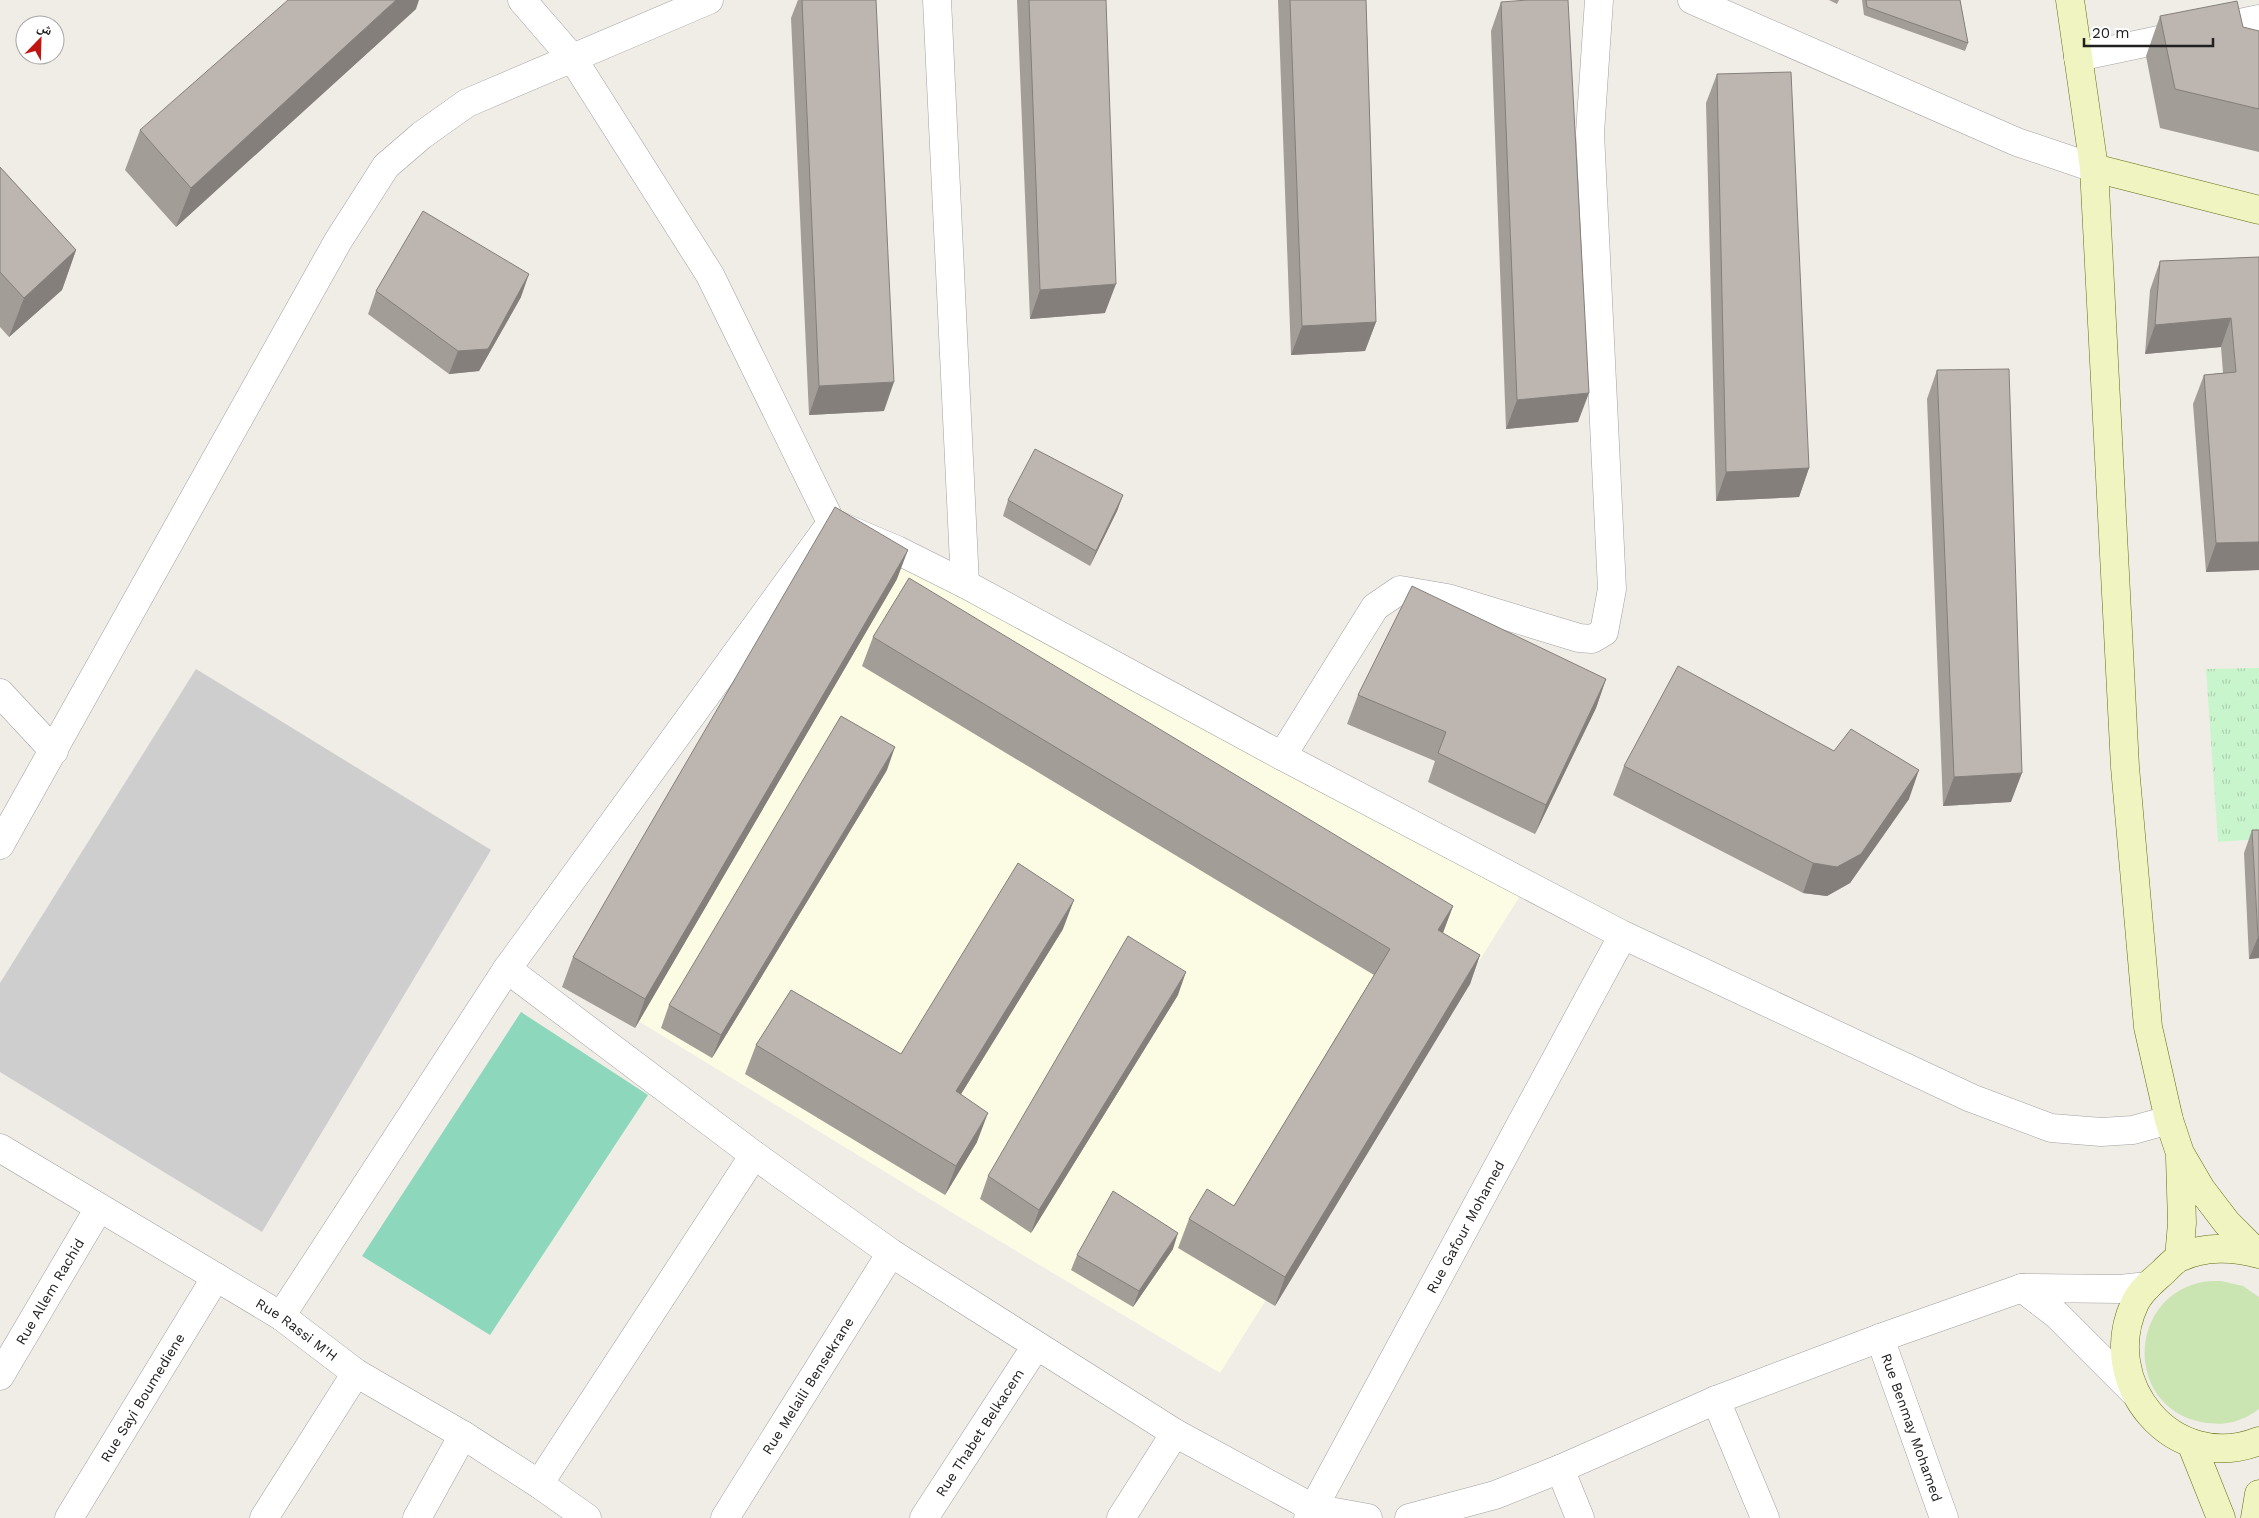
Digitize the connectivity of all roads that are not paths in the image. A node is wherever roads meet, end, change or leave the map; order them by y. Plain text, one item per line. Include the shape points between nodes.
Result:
1 (522, 0) edge
2 (709, 0) edge
3 (936, 0) edge
4 (1599, 0) edge
5 (1692, 0) edge
6 (2070, 0) edge
7 (2259, 19) edge
8 (2078, 57) junction
9 (573, 59) junction
10 (2094, 168) junction
11 (2259, 210) edge
12 (832, 522) junction
13 (965, 584) junction
14 (0, 693) edge
15 (54, 751) junction
16 (1282, 756) junction
17 (0, 844) edge
18 (1623, 935) junction
19 (507, 969) junction
20 (2169, 1120) junction
21 (0, 1148) edge
22 (2180, 1153) junction
23 (754, 1155) junction
24 (99, 1208) junction
25 (891, 1253) junction
26 (2258, 1254) edge
27 (2179, 1258) junction
28 (216, 1278) junction
29 (2148, 1286) junction
30 (2022, 1288) junction
31 (281, 1316) junction
32 (1880, 1338) junction
33 (1036, 1346) junction
34 (356, 1373) junction
35 (0, 1376) edge
36 (2134, 1392) junction
37 (1716, 1400) junction
38 (1175, 1433) junction
39 (463, 1434) junction
40 (2259, 1441) edge
41 (2191, 1443) junction
42 (1560, 1469) junction
43 (539, 1484) junction
44 (2259, 1494) edge
45 (1311, 1513) edge
46 (580, 1516) edge
47 (70, 1518) edge
48 (264, 1518) edge
49 (417, 1518) edge
50 (725, 1518) edge
51 (924, 1518) edge
52 (1121, 1518) edge
53 (1368, 1518) edge
54 (1409, 1518) edge
55 (1580, 1518) edge
56 (1765, 1518) edge
57 (1944, 1518) edge
58 (2221, 1518) edge
59 (2255, 1518) edge

1 - 9 street
2 - 9 street
3 - 13 street
4 - 16 street via 1590,133 1612,589 1604,632 1592,639 1579,638 1447,598 1400,590 1375,608
5 - 10 street via 2017,142
6 - 8 main road
7 - 8 street
8 - 10 main road
9 - 12 street via 710,275
9 - 15 street via 467,103 386,166 338,241
10 - 11 main road
10 - 20 main road via 2126,777 2148,1027
12 - 13 street
12 - 19 street
13 - 16 street
14 - 15 street
15 - 17 street
16 - 18 street
18 - 20 street via 1972,1098 2051,1128 2101,1132 2133,1130
18 - 45 street, Rue Gafour Mohamed
19 - 23 street
19 - 31 street
20 - 22 main road
21 - 24 street, Rue Rassi M'H
22 - 26 main road via 2201,1189
22 - 27 main road via 2182,1206
23 - 25 street
23 - 43 street
24 - 28 street, Rue Rassi M'H
24 - 35 street, Rue Allem Rachid
25 - 33 street
25 - 50 street, Rue Melaili Bensekrane
26 - 27 main road via 2231,1248 2205,1250
27 - 29 main road
28 - 31 street, Rue Rassi M'H
28 - 47 street, Rue Sayi Boumediene
29 - 30 street via 2120,1289
29 - 36 main road via 2135,1301 2125,1330 2125,1362
30 - 32 street
30 - 36 street via 2057,1315
31 - 34 street, Rue Rassi M'H
32 - 37 street
32 - 57 street, Rue Benmay Mohamed
33 - 38 street
33 - 51 street, Rue Thabet Belkacem
34 - 39 street, Rue Rassi M'H
34 - 48 street
36 - 41 main road via 2148,1414 2168,1431
37 - 42 street
37 - 56 street
38 - 45 street
38 - 52 street
39 - 43 street, Rue Rassi M'H
39 - 49 street
40 - 41 main road via 2233,1448
41 - 58 main road
42 - 54 street via 1495,1495
42 - 55 street
43 - 46 street, Rue Rassi M'H
44 - 59 main road
45 - 53 street

